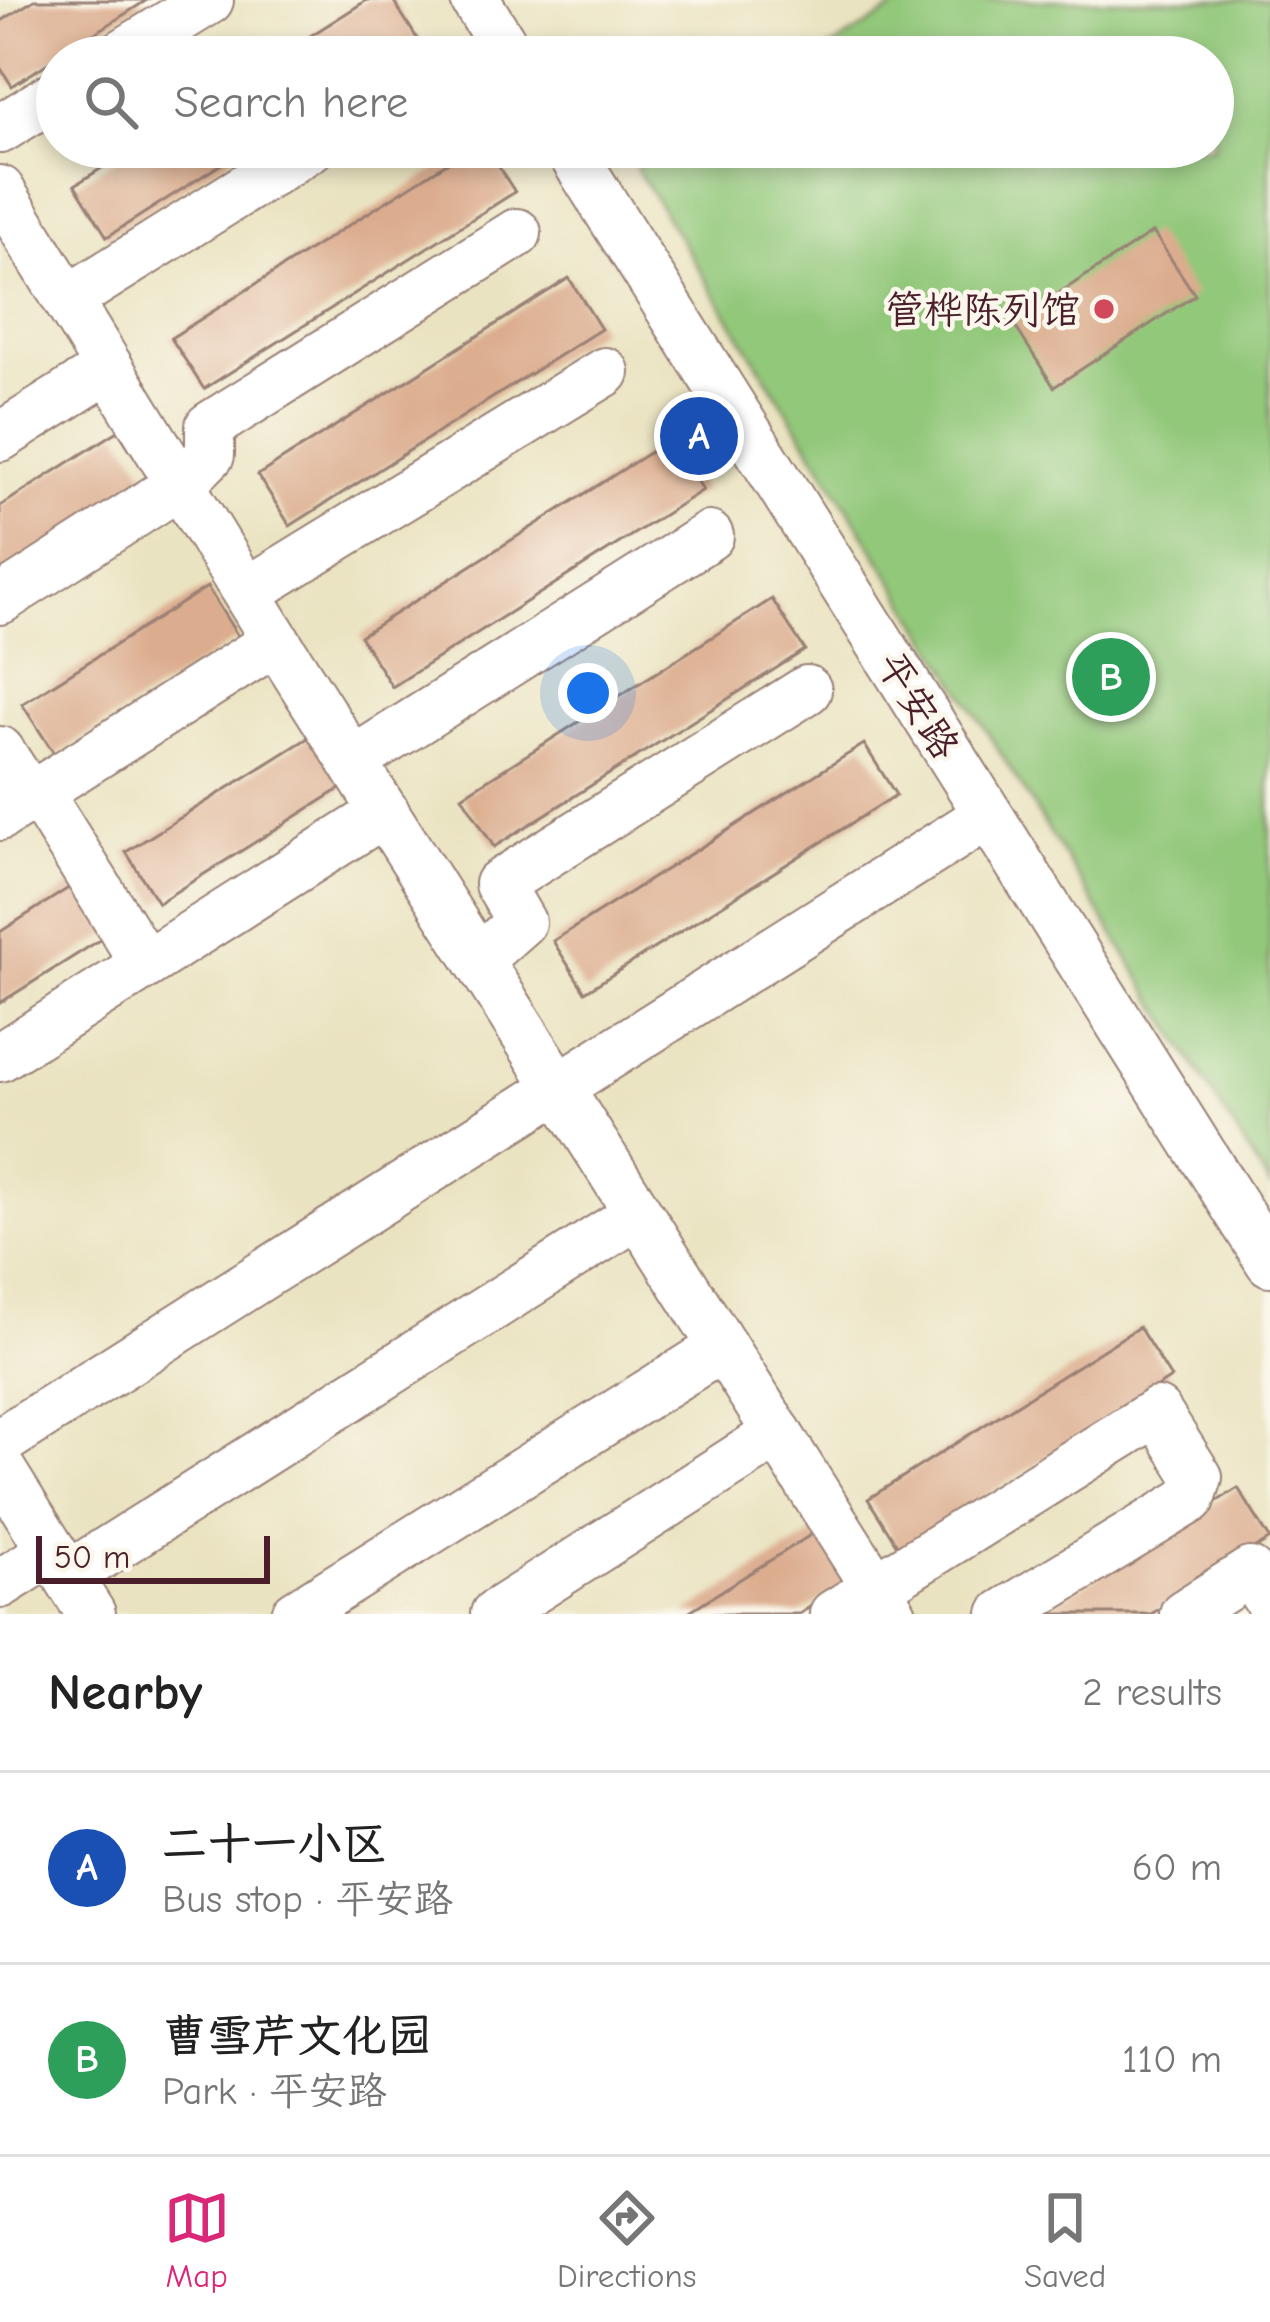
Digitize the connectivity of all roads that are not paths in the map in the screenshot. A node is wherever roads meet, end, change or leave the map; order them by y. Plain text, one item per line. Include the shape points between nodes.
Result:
1 (209, 0) edge
2 (476, 0) edge
3 (151, 36) edge
4 (498, 36) edge
5 (36, 107) edge
6 (0, 129) edge
7 (277, 168) edge
8 (581, 168) edge
9 (0, 190) edge
10 (517, 233) dead end
11 (69, 299) junction
12 (109, 368) junction
13 (604, 372) dead end
14 (0, 437) edge
15 (182, 483) junction
16 (709, 536) dead end
17 (247, 592) junction
18 (0, 600) edge
19 (277, 641) junction
20 (807, 691) dead end
21 (0, 751) edge
22 (353, 761) junction
23 (23, 802) edge
24 (385, 812) junction
25 (988, 815) junction
26 (478, 960) junction
27 (145, 964) junction
28 (0, 1057) edge
29 (558, 1088) junction
30 (638, 1214) junction
31 (1270, 1262) edge
32 (723, 1347) junction
33 (778, 1433) junction
34 (0, 1442) edge
35 (0, 1468) edge
36 (70, 1581) edge
37 (0, 1584) edge
38 (884, 1601) edge
39 (1270, 1603) edge
40 (296, 1614) edge
41 (495, 1614) edge
42 (834, 1614) edge
43 (1003, 1614) edge
44 (1184, 1614) edge

1 - 3 street
2 - 4 street
5 - 6 street
7 - 11 street
8 - 25 street, 平安路
9 - 11 street
10 - 15 street via 210,426 210,455
11 - 12 street
12 - 14 street
12 - 15 street
13 - 17 street
15 - 17 street
15 - 18 street
16 - 22 street
17 - 19 street
19 - 22 street
19 - 23 street
20 - 26 street via 499,884 521,922
21 - 23 street
22 - 24 street
23 - 27 street
24 - 26 street
24 - 27 street
25 - 29 street
25 - 31 street, 平安路
26 - 29 street
27 - 28 street
29 - 30 street
29 - 34 street
30 - 32 street
30 - 36 street
32 - 33 street
32 - 40 street
33 - 38 street
33 - 41 street
35 - 36 street
36 - 37 street
38 - 42 street
38 - 43 street via 1157,1412 1198,1477 1191,1499
39 - 44 street via 1250,1573

